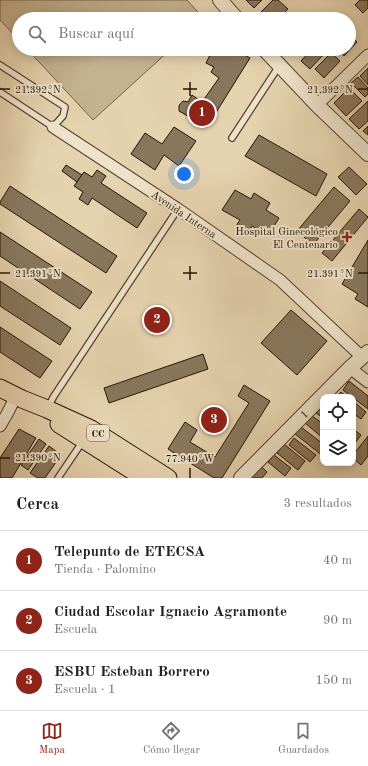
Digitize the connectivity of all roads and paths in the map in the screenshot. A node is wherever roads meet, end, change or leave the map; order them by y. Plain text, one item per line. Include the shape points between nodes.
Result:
1 (220, 0) edge
2 (231, 12) edge
3 (368, 55) edge
4 (271, 56) edge
5 (0, 65) edge
6 (279, 65) junction
7 (0, 92) edge
8 (317, 105) junction
9 (53, 127) junction
10 (232, 138) dead end
11 (368, 154) edge
12 (178, 209) junction
13 (365, 354) edge
14 (350, 368) junction
15 (368, 382) edge
16 (0, 388) edge
17 (19, 397) junction
18 (45, 411) junction
19 (0, 426) edge
20 (87, 434) junction
21 (58, 478) edge
22 (144, 478) edge
23 (168, 478) edge
24 (241, 478) edge

1 - 2 street
3 - 8 street
4 - 6 street
5 - 9 lane via 65,107 63,116
6 - 8 street
6 - 10 lane
7 - 9 lane
8 - 11 street
9 - 12 street, Avenida Interna
12 - 13 street, Avenida Interna via 280,280
12 - 18 lane
13 - 14 street, 1
14 - 15 street
14 - 24 street, 1
16 - 17 main road, CC
17 - 18 main road, CC
17 - 19 street
18 - 20 main road, CC
20 - 21 lane
20 - 22 main road, CC
20 - 23 main road, CC

